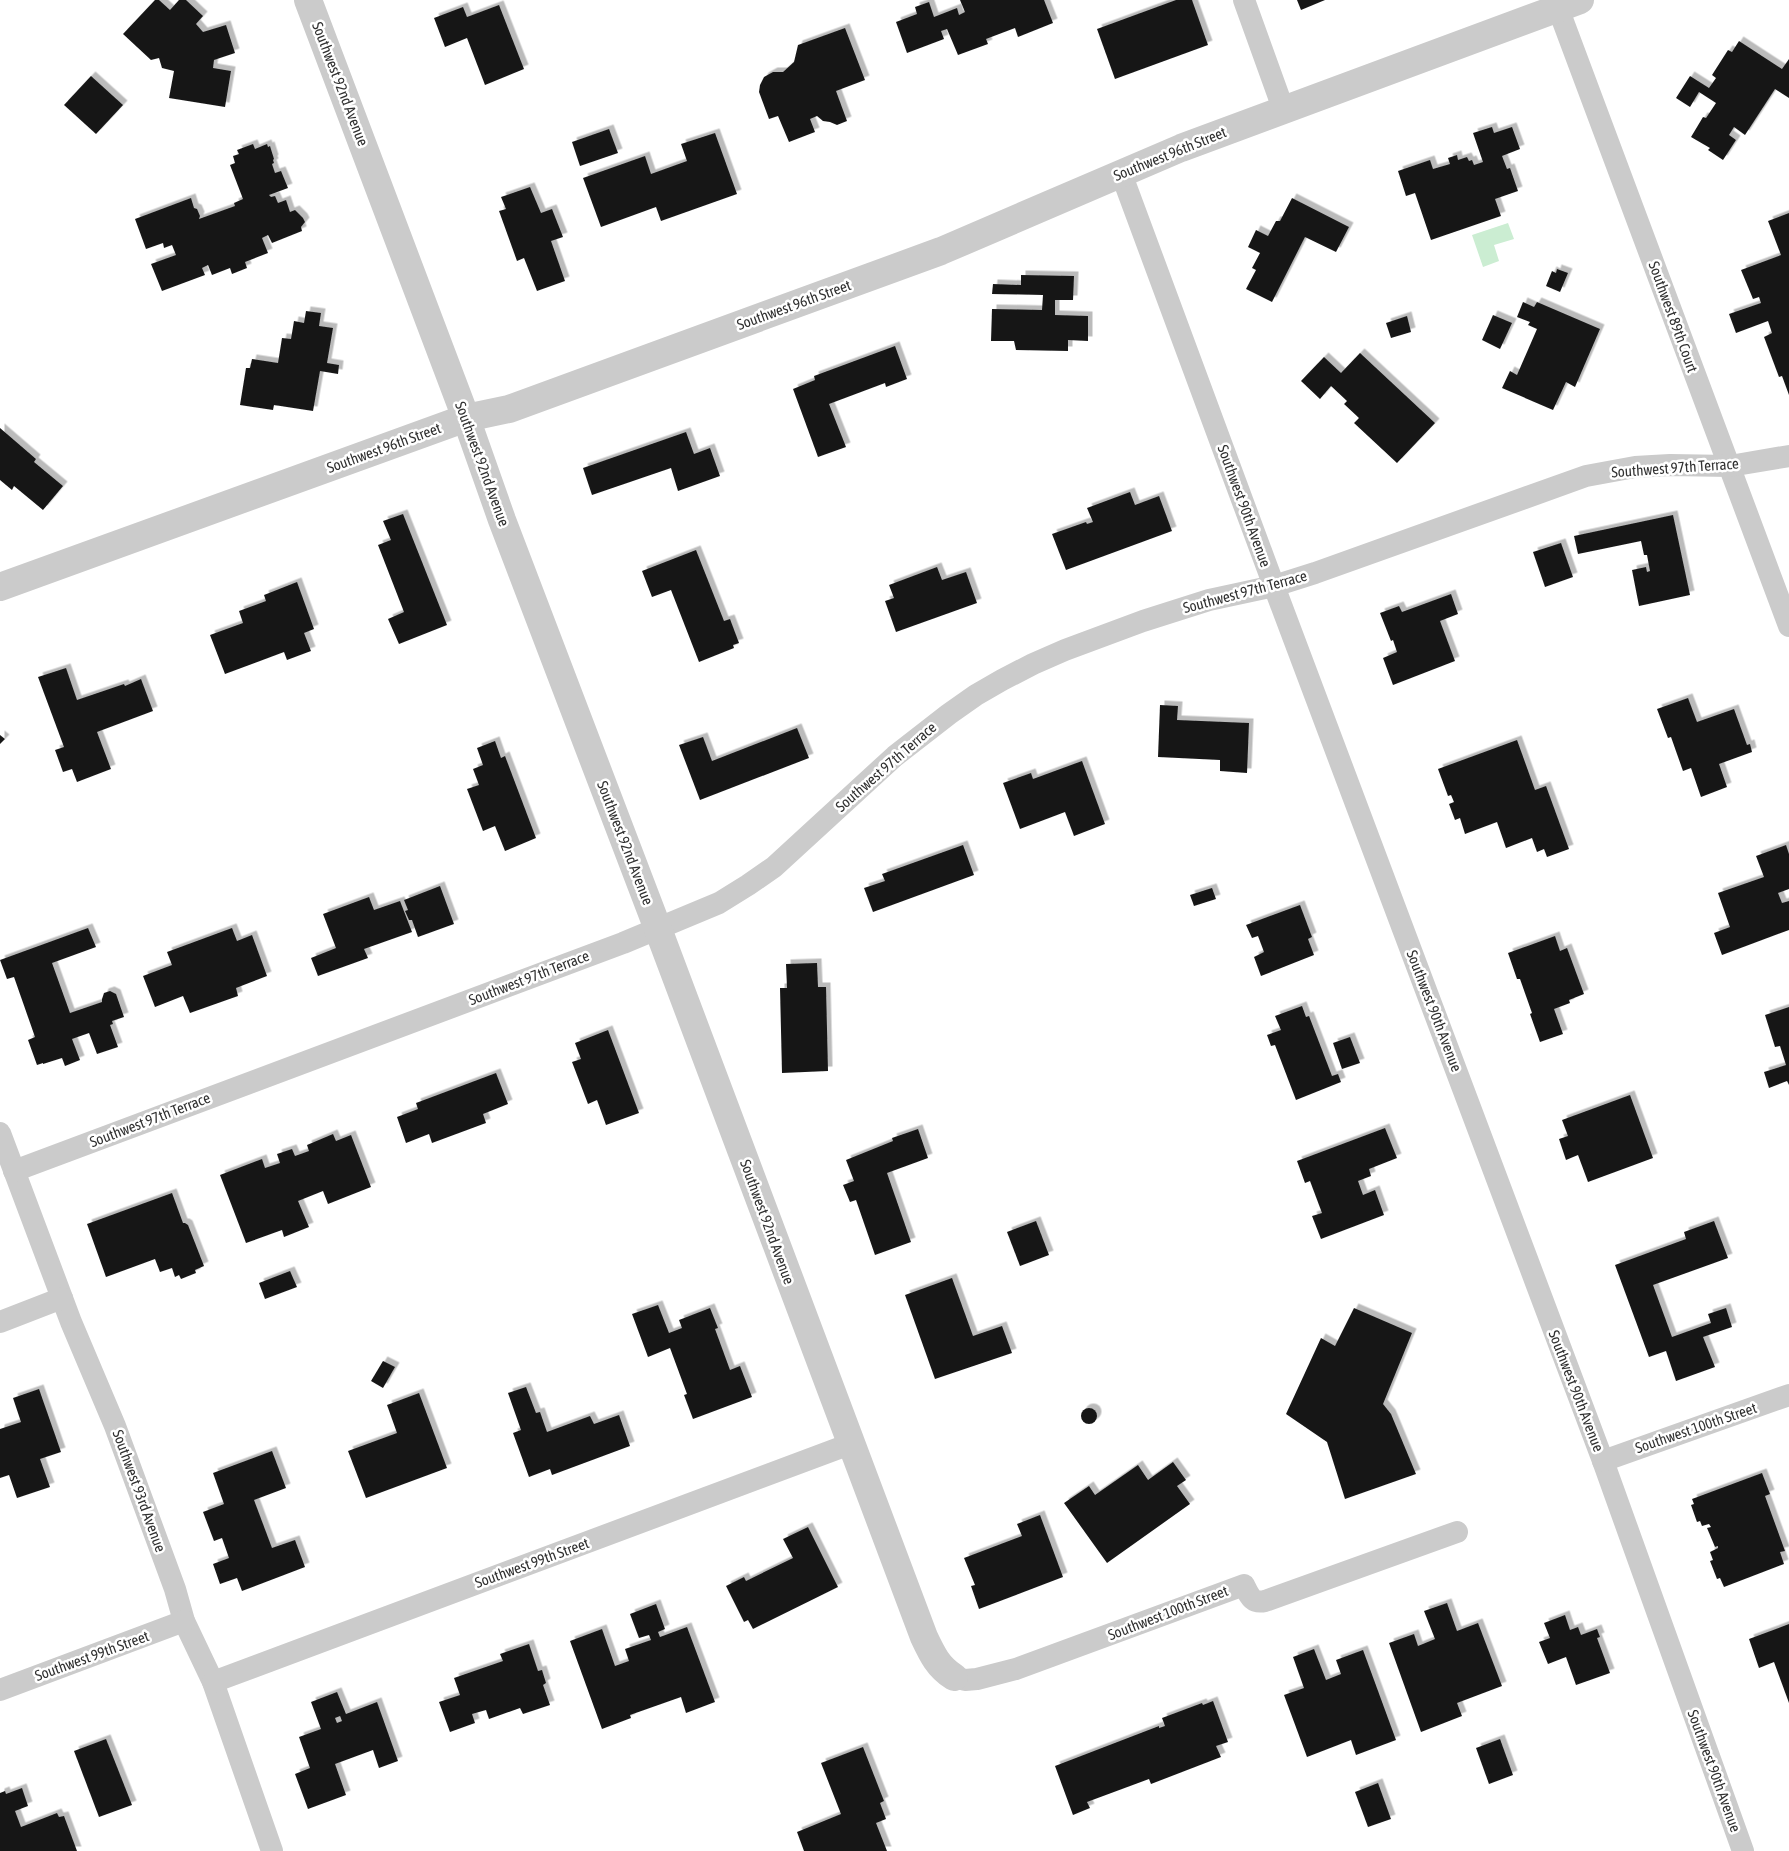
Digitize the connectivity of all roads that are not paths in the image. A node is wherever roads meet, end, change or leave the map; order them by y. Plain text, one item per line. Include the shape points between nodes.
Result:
1 (308, 0) edge
2 (1244, 0) edge
3 (1569, 4) edge
4 (1284, 111) junction
5 (1121, 173) junction
6 (466, 418) junction
7 (1789, 456) edge
8 (1730, 466) junction
9 (1274, 586) junction
10 (0, 587) edge
11 (1789, 626) edge
12 (658, 929) junction
13 (0, 1133) edge
14 (14, 1171) junction
15 (62, 1298) junction
16 (0, 1322) edge
17 (1789, 1395) edge
18 (850, 1444) junction
19 (1602, 1461) junction
20 (1457, 1532) dead end
21 (184, 1621) junction
22 (954, 1677) joint
23 (213, 1682) junction
24 (0, 1690) edge
25 (272, 1851) edge
26 (1743, 1851) edge

1 - 6 street, Southwest 92nd Avenue
2 - 4 street
3 - 4 street, Southwest 96th Street
3 - 8 street, Southwest 89th Court via 1709,415
4 - 5 street, Southwest 96th Street
5 - 6 street, Southwest 96th Street via 941,251 778,312 509,409
5 - 9 street, Southwest 90th Avenue
6 - 10 street, Southwest 96th Street
6 - 12 street, Southwest 92nd Avenue via 505,529
7 - 8 street, Southwest 97th Terrace
8 - 9 street, Southwest 97th Terrace via 1635,467 1586,476
8 - 11 street, Southwest 89th Court
9 - 12 street, Southwest 97th Terrace via 1209,600 1143,621 1065,650 1002,680 949,714 895,756 774,867 719,903
9 - 19 street, Southwest 90th Avenue
12 - 14 street, Southwest 97th Terrace
12 - 18 street, Southwest 92nd Avenue
13 - 14 street, Southwest 93rd Avenue
14 - 15 street, Southwest 93rd Avenue
15 - 16 street
15 - 21 street, Southwest 93rd Avenue via 116,1426
17 - 19 street, Southwest 100th Street
18 - 22 street, Southwest 92nd Avenue via 932,1655 943,1670
18 - 23 street, Southwest 99th Street
19 - 26 street, Southwest 90th Avenue
20 - 22 street, Southwest 100th Street via 1264,1601 1252,1599 1244,1585 1016,1669 977,1679
21 - 23 street, Southwest 93rd Avenue
21 - 24 street, Southwest 99th Street
23 - 25 street, Southwest 93rd Avenue

